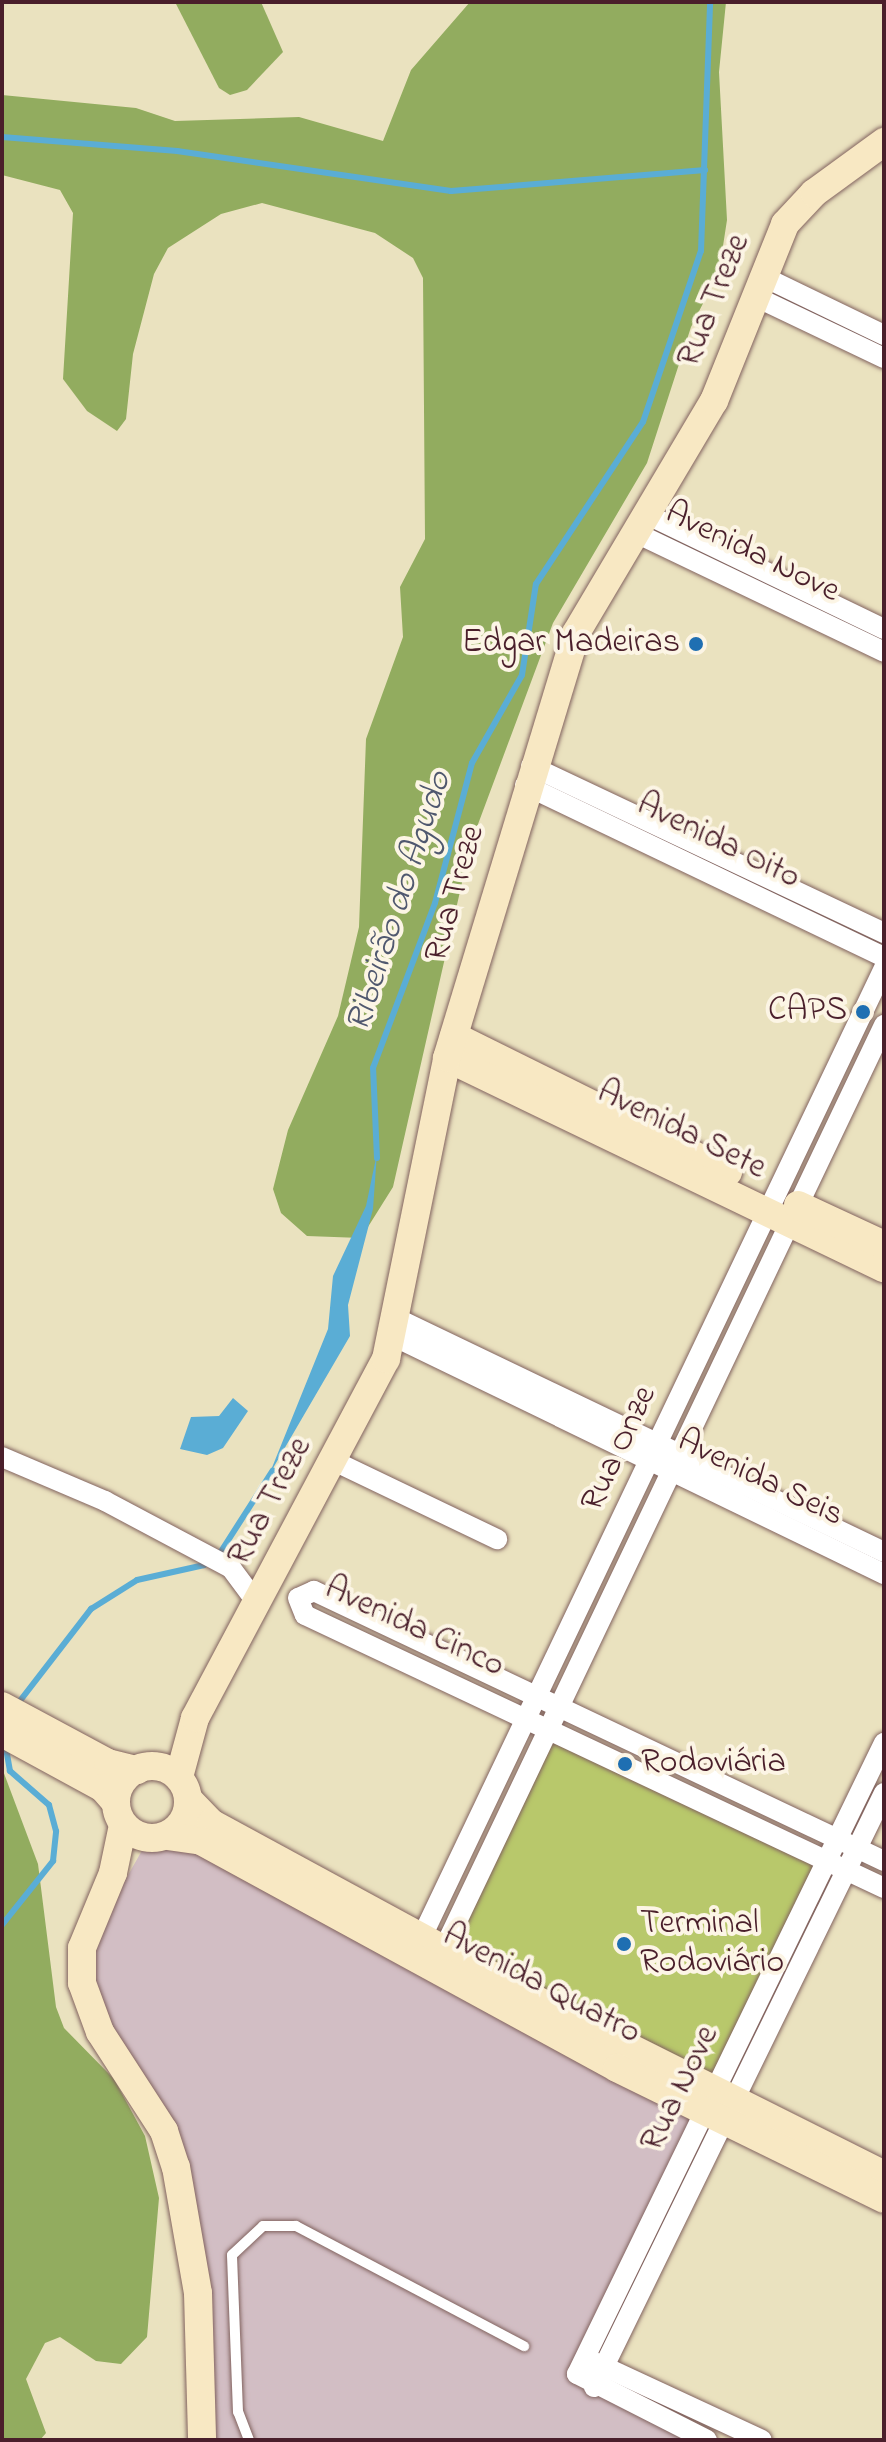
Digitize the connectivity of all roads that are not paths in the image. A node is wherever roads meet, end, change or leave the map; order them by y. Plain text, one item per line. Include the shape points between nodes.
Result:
1 (884, 142) edge
2 (758, 286) junction
3 (884, 335) edge
4 (884, 358) edge
5 (642, 524) junction
6 (884, 629) edge
7 (884, 652) edge
8 (528, 775) junction
9 (884, 933) edge
10 (884, 957) edge
11 (884, 968) edge
12 (884, 1025) edge
13 (450, 1047) junction
14 (782, 1209) junction
15 (884, 1245) edge
16 (884, 1268) edge
17 (396, 1328) junction
18 (2, 1457) edge
19 (663, 1457) junction
20 (334, 1461) junction
21 (822, 1534) junction
22 (497, 1539) dead end
23 (884, 1552) edge
24 (884, 1574) edge
25 (257, 1603) junction
26 (538, 1695) junction
27 (558, 1705) junction
28 (2, 1706) edge
29 (526, 1717) junction
30 (195, 1718) junction
31 (547, 1727) junction
32 (2, 1733) edge
33 (884, 1743) edge
34 (77, 1760) junction
35 (143, 1768) junction
36 (184, 1788) junction
37 (884, 1793) edge
38 (120, 1814) junction
39 (160, 1838) junction
40 (848, 1844) junction
41 (828, 1861) junction
42 (884, 1861) edge
43 (847, 1870) junction
44 (110, 1884) junction
45 (884, 1888) edge
46 (312, 1889) junction
47 (428, 1953) junction
48 (720, 2106) junction
49 (877, 2183) edge
50 (524, 2346) dead end
51 (604, 2367) junction
52 (586, 2374) junction
53 (202, 2440) edge
54 (249, 2440) edge
55 (707, 2440) edge
56 (762, 2440) edge

1 - 2 street, Rua Treze via 793,214
2 - 3 street
2 - 4 street
2 - 5 street, Rua Treze via 714,401
5 - 6 street, Avenida Nove
5 - 7 street, Avenida Nove
5 - 8 street, Rua Treze via 576,633
8 - 9 street, Avenida Oito
8 - 10 street, Avenida Oito
8 - 13 street, Rua Treze
11 - 14 street, Rua Onze
12 - 14 street, Rua Onze
13 - 14 street, Avenida Sete
13 - 17 street, Rua Treze
14 - 15 street, Avenida Sete
14 - 16 street, Avenida Sete
14 - 19 street, Rua Onze
17 - 19 street, Avenida Seis
17 - 20 street, Rua Treze
18 - 25 street via 231,1568
19 - 21 street, Avenida Seis
19 - 26 street, Rua Onze
19 - 27 street, Rua Onze
20 - 22 street
20 - 25 street, Rua Treze
21 - 23 street, Avenida Seis
21 - 24 street, Avenida Seis
25 - 30 street, Rua Treze
26 - 27 street, Avenida Cinco
26 - 29 street, Rua Onze
26 - 29 street, Avenida Cinco via 314,1591 298,1598 305,1615
27 - 31 street, Rua Onze
27 - 40 street, Avenida Cinco
28 - 34 street
29 - 31 street, Avenida Cinco
29 - 47 street, Rua Onze
30 - 35 street, Rua Treze
30 - 36 street, Rua Treze
31 - 41 street, Avenida Cinco
31 - 47 street, Rua Onze
32 - 34 street
33 - 40 street, Rua Nove
34 - 35 street
34 - 38 street
35 - 36 street
35 - 38 street via 120,1785
36 - 39 street via 185,1819
36 - 46 street, Avenida Quatro via 211,1823
37 - 40 street, Rua Nove
38 - 39 street
38 - 44 street
39 - 44 street
39 - 46 street, Avenida Quatro via 201,1841
40 - 41 street, Rua Nove
40 - 42 street, Avenida Cinco
40 - 43 street, Rua Nove
41 - 43 street, Avenida Cinco
41 - 48 street, Rua Nove
43 - 45 street, Avenida Cinco
43 - 48 street, Rua Nove
44 - 53 street via 82,1948 82,1983 100,2032 164,2131 176,2167 198,2293
46 - 47 street, Avenida Quatro
47 - 48 street, Avenida Quatro
48 - 49 street, Avenida Quatro
48 - 51 street, Rua Nove
48 - 52 street, Rua Nove
50 - 54 lane via 296,2226 263,2226 232,2255 238,2412
51 - 52 street, Rua Nove
51 - 56 street
52 - 55 street

